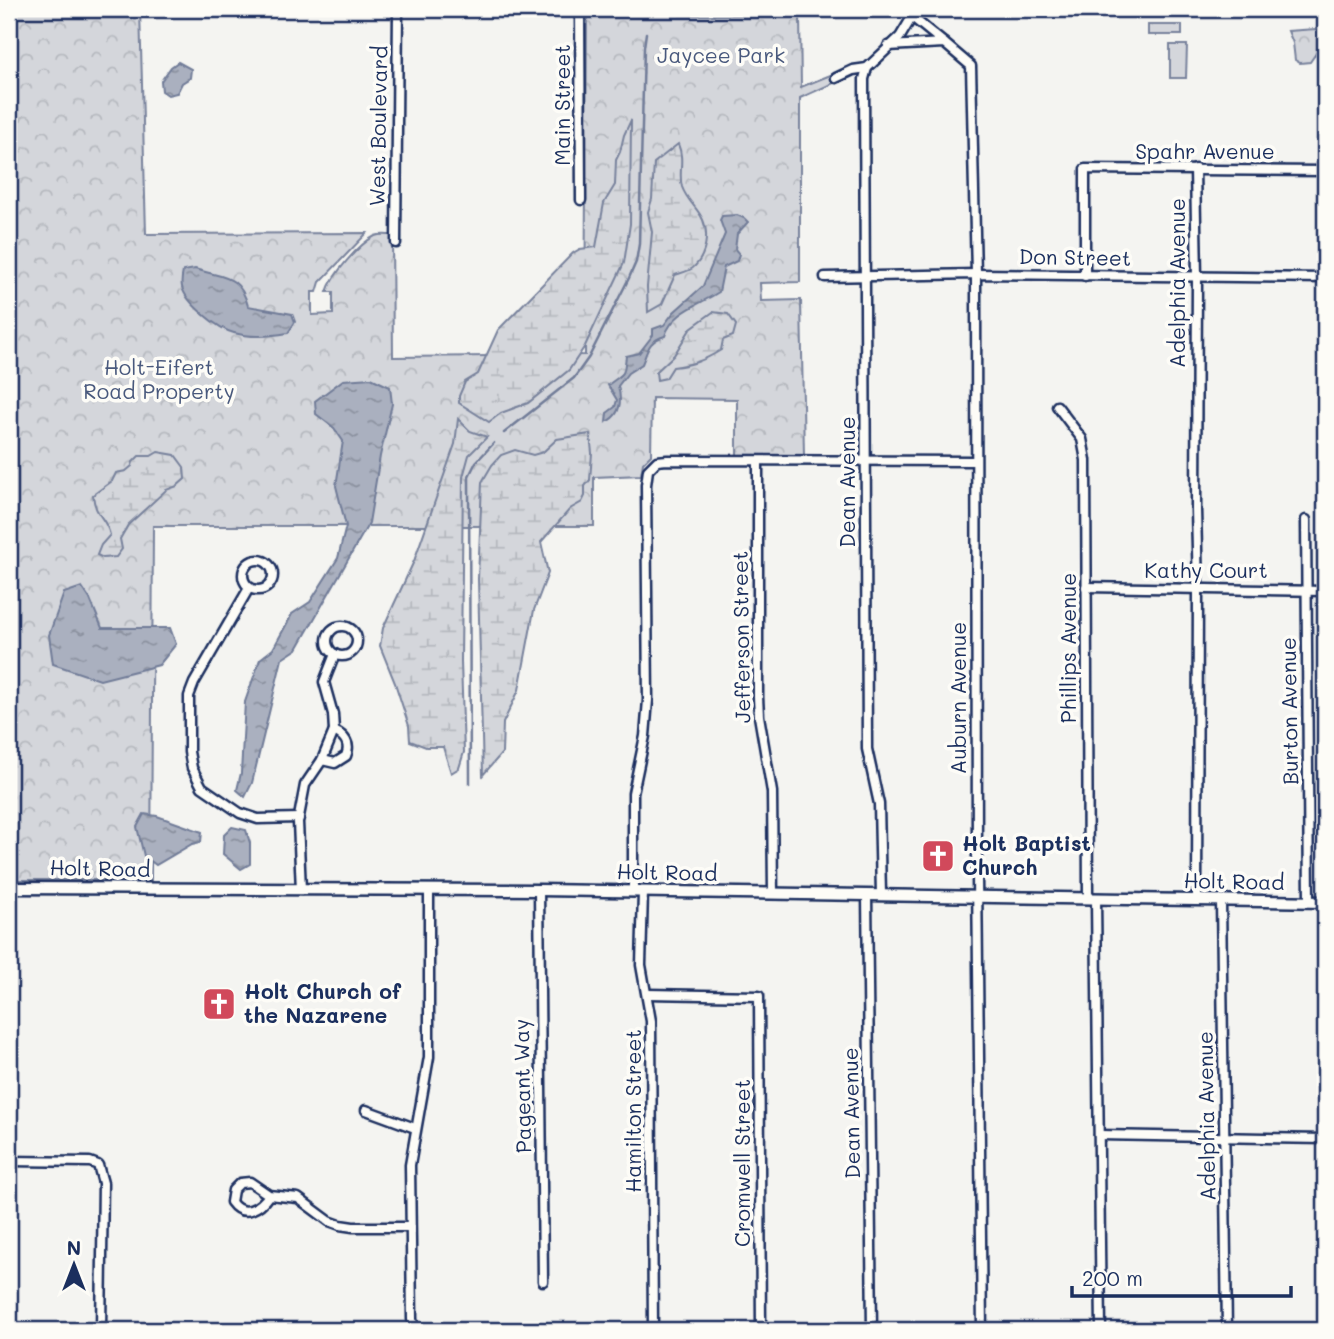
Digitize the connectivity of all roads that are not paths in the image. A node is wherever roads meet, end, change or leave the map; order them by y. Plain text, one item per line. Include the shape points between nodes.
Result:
1 (398, 9) edge
2 (580, 9) edge
3 (912, 13) edge
4 (944, 43) junction
5 (888, 46) junction
6 (867, 68) junction
7 (836, 78) dead end
8 (1195, 169) junction
9 (1325, 171) edge
10 (581, 200) dead end
11 (396, 243) dead end
12 (976, 274) junction
13 (1085, 276) junction
14 (825, 277) dead end
15 (864, 277) junction
16 (1197, 277) junction
17 (1325, 278) edge
18 (1057, 406) dead end
19 (865, 461) junction
20 (975, 461) junction
21 (758, 462) junction
22 (1307, 520) dead end
23 (1086, 587) junction
24 (249, 588) dead end
25 (1198, 588) junction
26 (1307, 590) junction
27 (1325, 591) edge
28 (335, 654) dead end
29 (334, 732) junction
30 (322, 760) junction
31 (299, 818) junction
32 (9, 888) edge
33 (301, 890) junction
34 (538, 890) junction
35 (429, 891) junction
36 (638, 892) junction
37 (774, 894) junction
38 (867, 895) junction
39 (881, 895) junction
40 (977, 897) junction
41 (1092, 899) junction
42 (1197, 900) junction
43 (1222, 901) junction
44 (1310, 902) junction
45 (1325, 902) edge
46 (647, 994) junction
47 (366, 1110) dead end
48 (415, 1128) junction
49 (1100, 1135) junction
50 (1226, 1136) junction
51 (1325, 1139) edge
52 (9, 1161) edge
53 (269, 1195) junction
54 (409, 1227) junction
55 (543, 1281) dead end
56 (101, 1330) edge
57 (414, 1330) edge
58 (653, 1330) edge
59 (761, 1330) edge
60 (872, 1330) edge
61 (982, 1330) edge
62 (1101, 1330) edge
63 (1227, 1330) edge

1 - 11 street, West Boulevard
2 - 10 street, Main Street
3 - 4 street
3 - 5 street via 900,37
4 - 5 street
4 - 12 street, Auburn Avenue via 971,66
5 - 6 street
6 - 7 street
6 - 15 street, Dean Avenue
8 - 9 street, Spahr Avenue
8 - 13 street, Spahr Avenue via 1085,169
8 - 16 street, Adelphia Avenue
12 - 13 street, Don Street
12 - 15 street, Don Street
12 - 20 street, Auburn Avenue
13 - 16 street, Don Street
14 - 15 street, Don Street
15 - 19 street, Dean Avenue
16 - 17 street, Don Street
16 - 25 street, Adelphia Avenue
18 - 23 street, Phillips Avenue via 1085,449
19 - 20 street
19 - 21 street
19 - 39 street, Dean Avenue via 867,749 879,804
20 - 40 street, Auburn Avenue
21 - 36 street, Hamilton Street via 667,460 657,461 648,470 648,700 633,793
21 - 37 street, Jefferson Street via 758,697 772,792
22 - 26 street, Burton Avenue
23 - 25 street, Kathy Court
23 - 41 street, Phillips Avenue
24 - 31 street via 189,696 188,752 202,787 240,813 258,819
25 - 26 street, Kathy Court
25 - 42 street
26 - 27 street, Kathy Court
26 - 44 street, Burton Avenue
28 - 29 street via 324,682
29 - 30 street
29 - 30 street via 348,743 346,756 335,762
30 - 31 street via 305,785
31 - 33 street
32 - 33 main road, Holt Road
33 - 35 main road, Holt Road
34 - 35 main road, Holt Road
34 - 36 main road, Holt Road
34 - 55 street, Pageant Way
35 - 48 street via 429,1058
36 - 37 main road, Holt Road
36 - 46 street, Hamilton Street
37 - 38 main road, Holt Road
38 - 39 main road, Holt Road
38 - 60 street, Dean Avenue
39 - 40 main road, Holt Road
40 - 41 main road, Holt Road
40 - 61 street, Auburn Avenue
41 - 42 main road, Holt Road
41 - 49 street, Phillips Avenue
42 - 43 main road, Holt Road
43 - 44 main road, Holt Road
43 - 50 street, Adelphia Avenue
44 - 45 main road, Holt Road
46 - 58 street, Hamilton Street via 651,1021
46 - 59 street, Cromwell Street via 759,996
47 - 48 street
48 - 54 street
49 - 50 street
49 - 62 street, Phillips Avenue
50 - 51 street
50 - 63 street, Adelphia Avenue
52 - 56 street via 90,1162 98,1166 103,1183
53 - 53 street via 250,1182 240,1182 231,1192 231,1202 250,1210
53 - 54 street via 298,1198 340,1225
54 - 57 street

